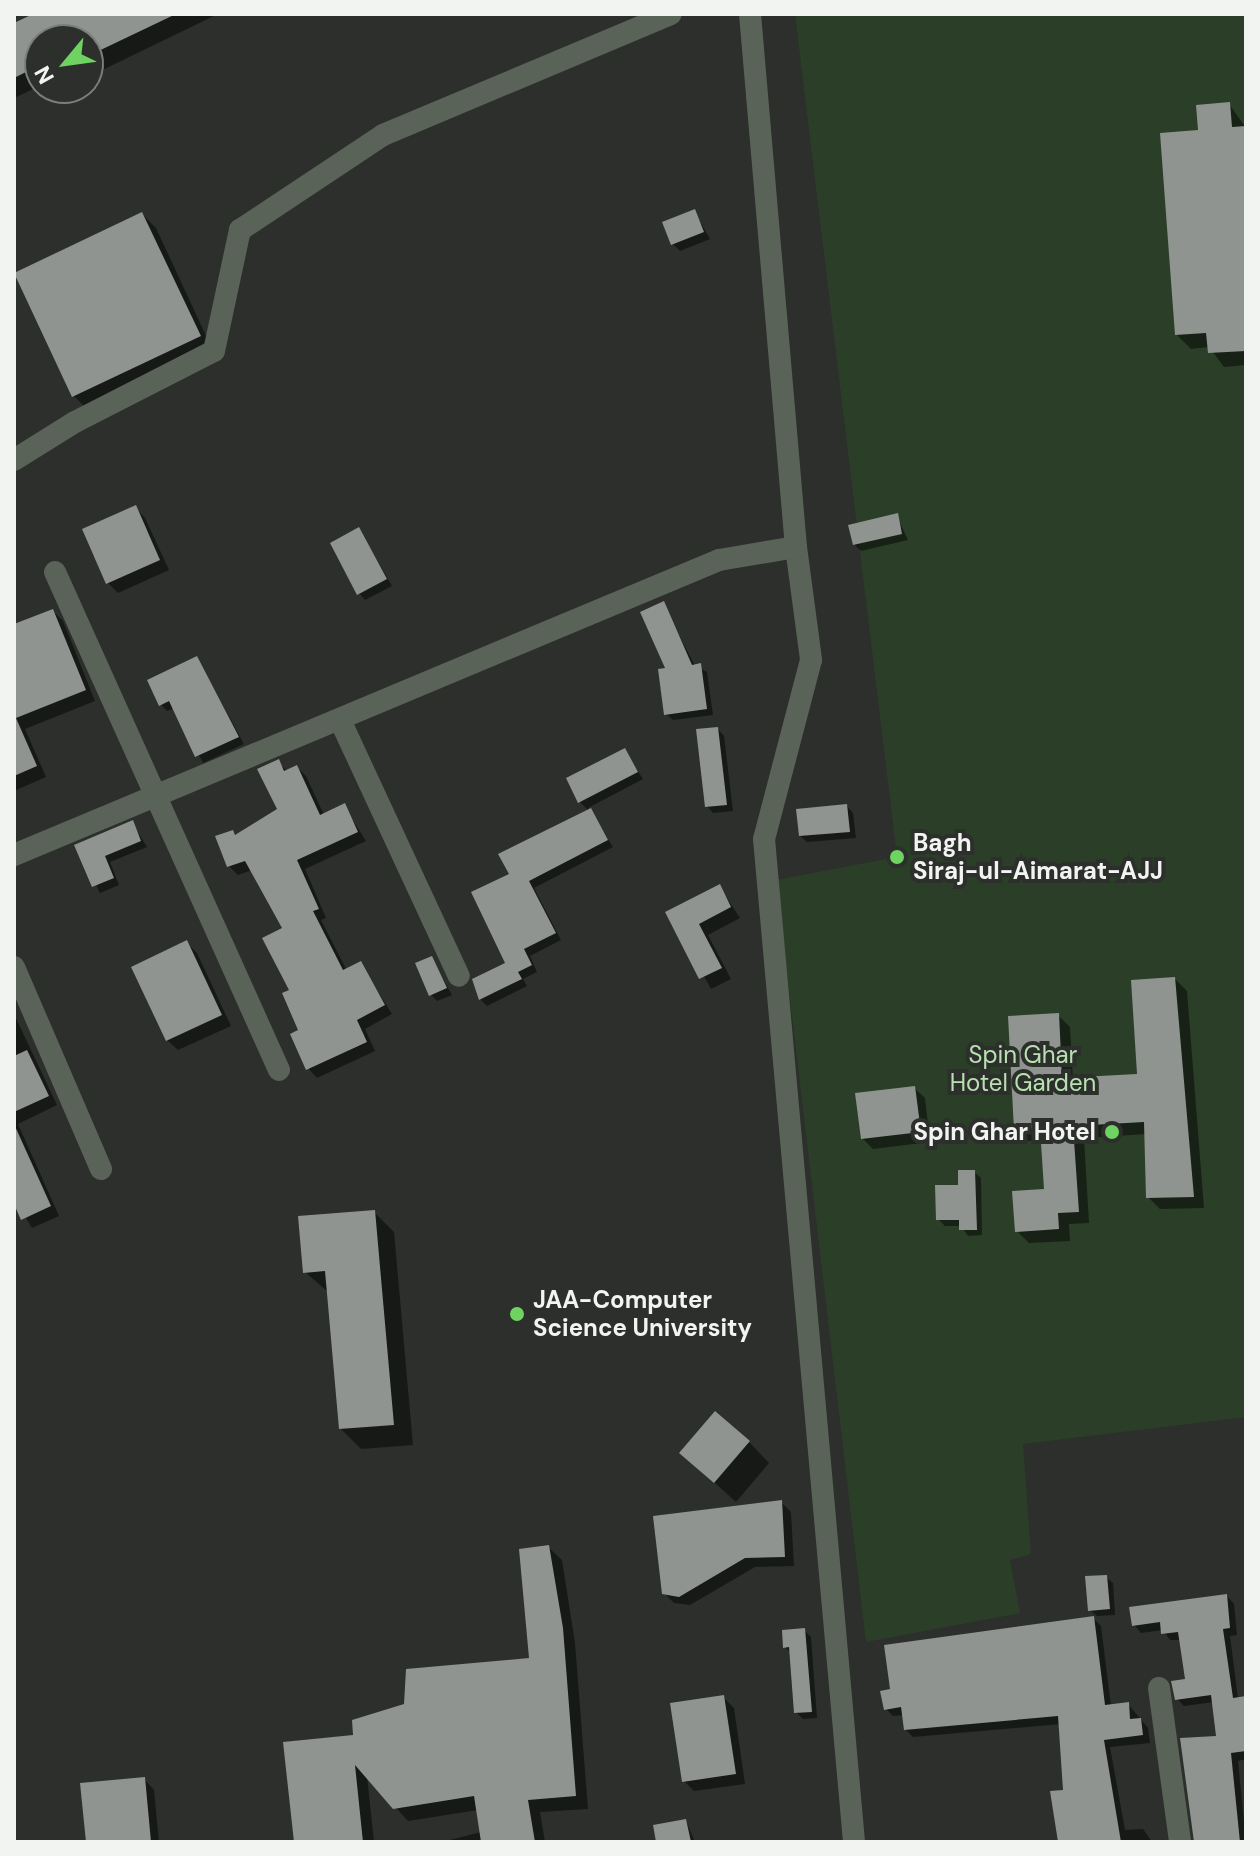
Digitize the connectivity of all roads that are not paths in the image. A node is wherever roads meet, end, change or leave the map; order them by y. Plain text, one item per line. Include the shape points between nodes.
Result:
1 (671, 14) edge
2 (750, 14) edge
3 (14, 460) edge
4 (796, 547) junction
5 (55, 572) dead end
6 (340, 720) junction
7 (158, 794) junction
8 (14, 855) edge
9 (14, 967) edge
10 (459, 976) dead end
11 (279, 1070) dead end
12 (101, 1169) dead end
13 (1159, 1688) dead end
14 (854, 1842) edge
15 (1180, 1842) edge

1 - 3 street via 383,135 240,230 214,351 75,422
2 - 4 street
4 - 6 street via 719,560
4 - 14 street via 811,660 764,839
5 - 7 street
6 - 7 street
6 - 10 street
7 - 8 street
7 - 11 street
9 - 12 street
13 - 15 street

